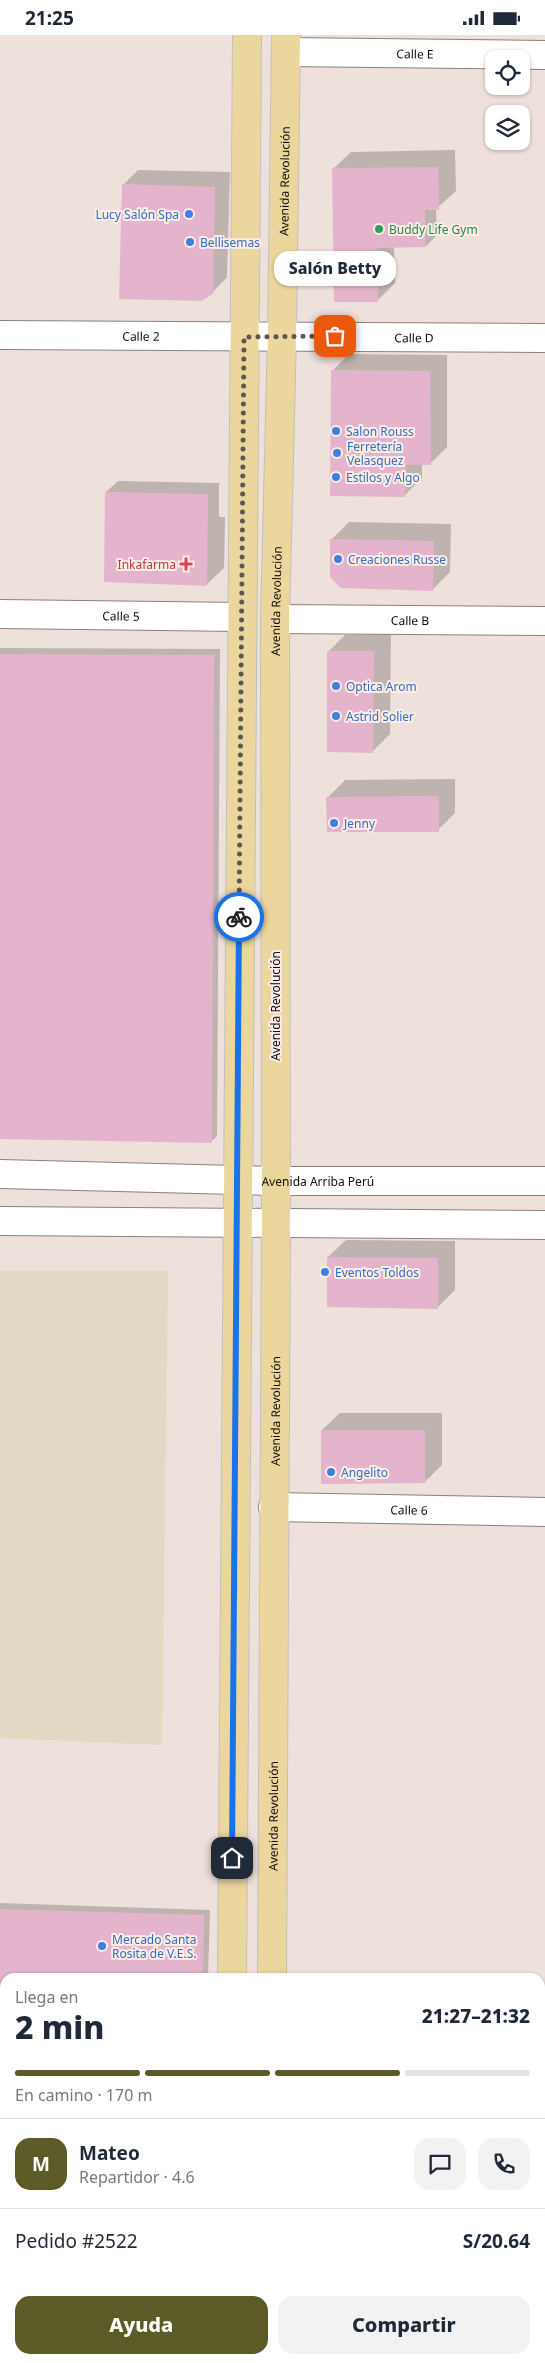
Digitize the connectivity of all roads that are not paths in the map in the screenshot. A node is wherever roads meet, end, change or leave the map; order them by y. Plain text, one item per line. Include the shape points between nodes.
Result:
1 (247, 35) edge
2 (286, 43) edge
3 (545, 55) edge
4 (0, 335) edge
5 (282, 336) junction
6 (244, 337) junction
7 (545, 338) edge
8 (0, 614) edge
9 (241, 617) junction
10 (275, 619) junction
11 (545, 621) edge
12 (0, 1174) edge
13 (237, 1180) junction
14 (275, 1181) junction
15 (545, 1181) edge
16 (0, 1221) edge
17 (237, 1223) junction
18 (276, 1223) junction
19 (545, 1225) edge
20 (273, 1507) junction
21 (545, 1513) edge
22 (232, 1973) edge
23 (272, 1973) edge

1 - 6 main road
2 - 3 street, Calle E
2 - 5 main road, Avenida Revolución
4 - 6 street, Calle 2
5 - 6 street, Calle 2
5 - 7 street, Calle D
5 - 10 main road, Avenida Revolución
6 - 9 main road
8 - 9 street, Calle 5
9 - 13 main road
10 - 11 street, Calle B
10 - 14 main road, Avenida Revolución
12 - 13 street, Avenida Arriba Perú
13 - 14 street, Avenida Arriba Perú
13 - 17 main road
14 - 15 street, Avenida Arriba Perú
14 - 18 main road, Avenida Revolución
16 - 17 street
17 - 18 street
17 - 22 main road
18 - 19 street
18 - 20 main road, Avenida Revolución
20 - 21 street, Calle 6
20 - 23 main road, Avenida Revolución

